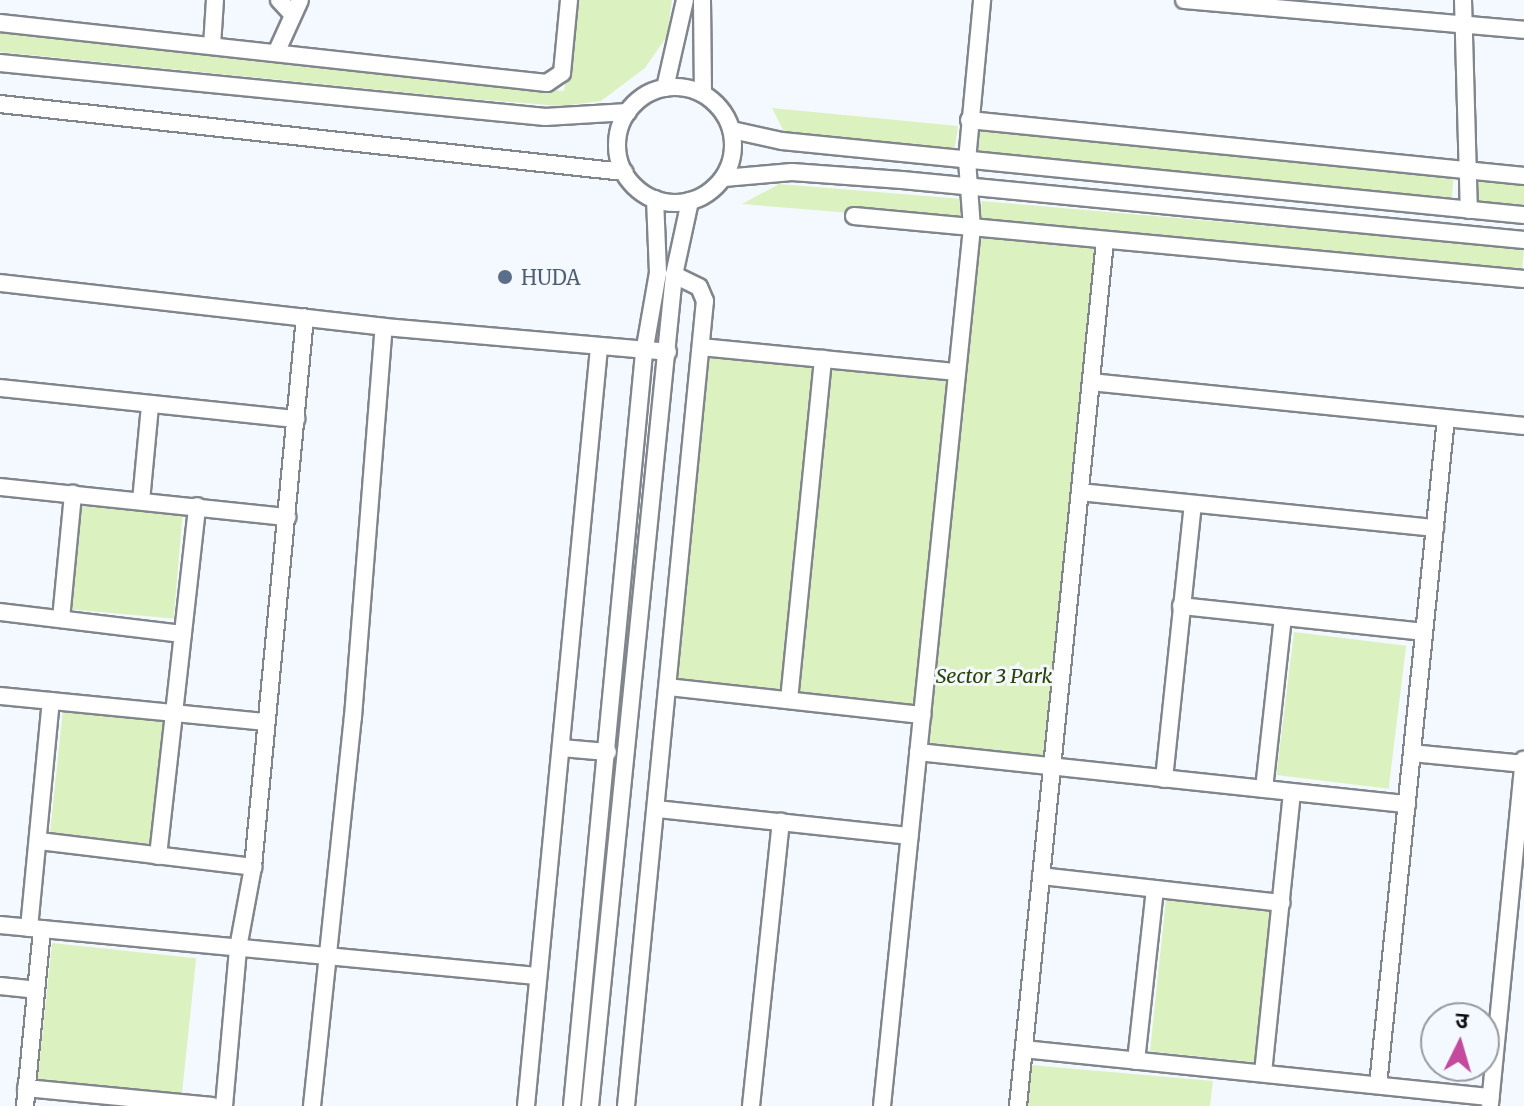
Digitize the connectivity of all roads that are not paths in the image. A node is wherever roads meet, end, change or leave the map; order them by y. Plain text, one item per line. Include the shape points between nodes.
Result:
1 (215, 0) edge
2 (279, 0) edge
3 (569, 0) edge
4 (685, 0) edge
5 (702, 0) edge
6 (982, 0) edge
7 (1184, 0) edge
8 (1463, 0) edge
9 (296, 7) edge
10 (0, 23) edge
11 (1464, 24) junction
12 (1524, 30) edge
13 (212, 46) junction
14 (276, 53) junction
15 (0, 63) edge
16 (665, 88) junction
17 (703, 94) junction
18 (0, 104) edge
19 (628, 112) junction
20 (969, 120) junction
21 (732, 130) junction
22 (967, 160) junction
23 (1468, 171) junction
24 (624, 172) junction
25 (1524, 176) edge
26 (724, 178) junction
27 (972, 187) junction
28 (655, 199) junction
29 (690, 201) junction
30 (1469, 210) junction
31 (1524, 215) edge
32 (854, 216) dead end
33 (972, 228) junction
34 (1105, 240) junction
35 (1524, 240) edge
36 (674, 275) junction
37 (1524, 279) edge
38 (0, 283) edge
39 (305, 317) junction
40 (384, 327) junction
41 (701, 347) junction
42 (599, 348) junction
43 (668, 352) junction
44 (644, 353) junction
45 (823, 359) junction
46 (957, 372) junction
47 (1091, 382) junction
48 (0, 388) edge
49 (150, 406) junction
50 (1446, 418) junction
51 (296, 419) junction
52 (1524, 426) edge
53 (0, 487) edge
54 (1080, 492) junction
55 (73, 494) junction
56 (141, 501) junction
57 (1193, 505) junction
58 (197, 506) junction
59 (287, 517) junction
60 (1435, 528) junction
61 (1181, 606) junction
62 (0, 612) edge
63 (1283, 617) junction
64 (61, 619) junction
65 (1424, 632) junction
66 (183, 634) junction
67 (668, 687) junction
68 (0, 696) edge
69 (789, 700) junction
70 (51, 701) junction
71 (174, 713) junction
72 (922, 715) junction
73 (264, 722) junction
74 (561, 748) junction
75 (608, 752) junction
76 (918, 752) junction
77 (1412, 753) junction
78 (1524, 762) edge
79 (1052, 767) junction
80 (1164, 779) junction
81 (1264, 789) junction
82 (1292, 792) junction
83 (1407, 804) junction
84 (657, 809) junction
85 (781, 822) junction
86 (910, 836) junction
87 (39, 841) junction
88 (158, 856) junction
89 (253, 867) junction
90 (1041, 876) junction
91 (1155, 889) junction
92 (1281, 903) junction
93 (1517, 911) edge
94 (0, 925) edge
95 (36, 928) junction
96 (238, 948) junction
97 (326, 953) junction
98 (537, 976) junction
99 (0, 986) edge
100 (36, 990) junction
101 (1024, 1049) junction
102 (1136, 1061) junction
103 (1263, 1073) junction
104 (1378, 1085) junction
105 (26, 1088) junction
106 (1490, 1101) edge
107 (25, 1106) edge
108 (212, 1106) edge
109 (224, 1106) edge
110 (312, 1106) edge
111 (526, 1106) edge
112 (572, 1106) edge
113 (590, 1106) edge
114 (626, 1106) edge
115 (751, 1106) edge
116 (882, 1106) edge
117 (1018, 1106) edge

1 - 13 street
2 - 9 street
3 - 14 street via 562,73 547,83
4 - 16 street
5 - 17 street
6 - 20 street
7 - 11 street
8 - 11 street
9 - 14 street
10 - 13 street
11 - 12 street
11 - 23 street
13 - 14 street
15 - 19 street via 545,117
16 - 17 street
16 - 19 street
17 - 21 street via 716,103
18 - 24 street
19 - 24 street via 617,142
20 - 22 street
20 - 23 street
21 - 22 street
21 - 26 street via 734,147
22 - 27 street
22 - 30 street
23 - 25 street
23 - 30 street
24 - 28 street
26 - 27 street via 792,172
26 - 29 street
27 - 33 street
27 - 35 street
28 - 29 street
28 - 44 street via 658,273
29 - 36 street
30 - 31 street
32 - 33 street
33 - 34 street
33 - 46 street
34 - 37 street
34 - 47 street
36 - 41 street via 704,293
36 - 43 street
38 - 39 street
39 - 40 street
39 - 51 street
40 - 42 street
40 - 97 street via 353,717
41 - 45 street
41 - 67 street
42 - 44 street
42 - 74 street
43 - 44 street
43 - 113 street
44 - 75 street
45 - 46 street
45 - 69 street
46 - 72 street
47 - 50 street
47 - 54 street
48 - 49 street
49 - 51 street
49 - 56 street
50 - 52 street
50 - 60 street
51 - 59 street
53 - 55 street
54 - 57 street
54 - 79 street
55 - 56 street
55 - 64 street
56 - 58 street
57 - 60 street
57 - 61 street
58 - 59 street
58 - 66 street
59 - 73 street
60 - 65 street
61 - 63 street
61 - 80 street
62 - 64 street
63 - 65 street
63 - 81 street
64 - 66 street
65 - 77 street
66 - 71 street
67 - 69 street
67 - 84 street
68 - 70 street
69 - 72 street
70 - 71 street
70 - 87 street
71 - 73 street
71 - 88 street
72 - 76 street
73 - 89 street
74 - 75 street
74 - 98 street
75 - 112 street
76 - 79 street
76 - 86 street
77 - 78 street
77 - 83 street
78 - 93 street
79 - 80 street
79 - 90 street
80 - 81 street
81 - 82 street
82 - 83 street
82 - 92 street
83 - 104 street
84 - 85 street
84 - 114 street
85 - 86 street
85 - 115 street
86 - 116 street
87 - 88 street
87 - 95 street
88 - 89 street
89 - 96 street
90 - 91 street
90 - 101 street
91 - 92 street
91 - 102 street
92 - 103 street
93 - 106 street
94 - 95 street
95 - 96 street
95 - 100 street
96 - 97 street
96 - 109 street
97 - 98 street
97 - 110 street
98 - 111 street
99 - 100 street
100 - 105 street
101 - 102 street
101 - 117 street
102 - 103 street
103 - 104 street
104 - 106 street
105 - 107 street
105 - 108 street

